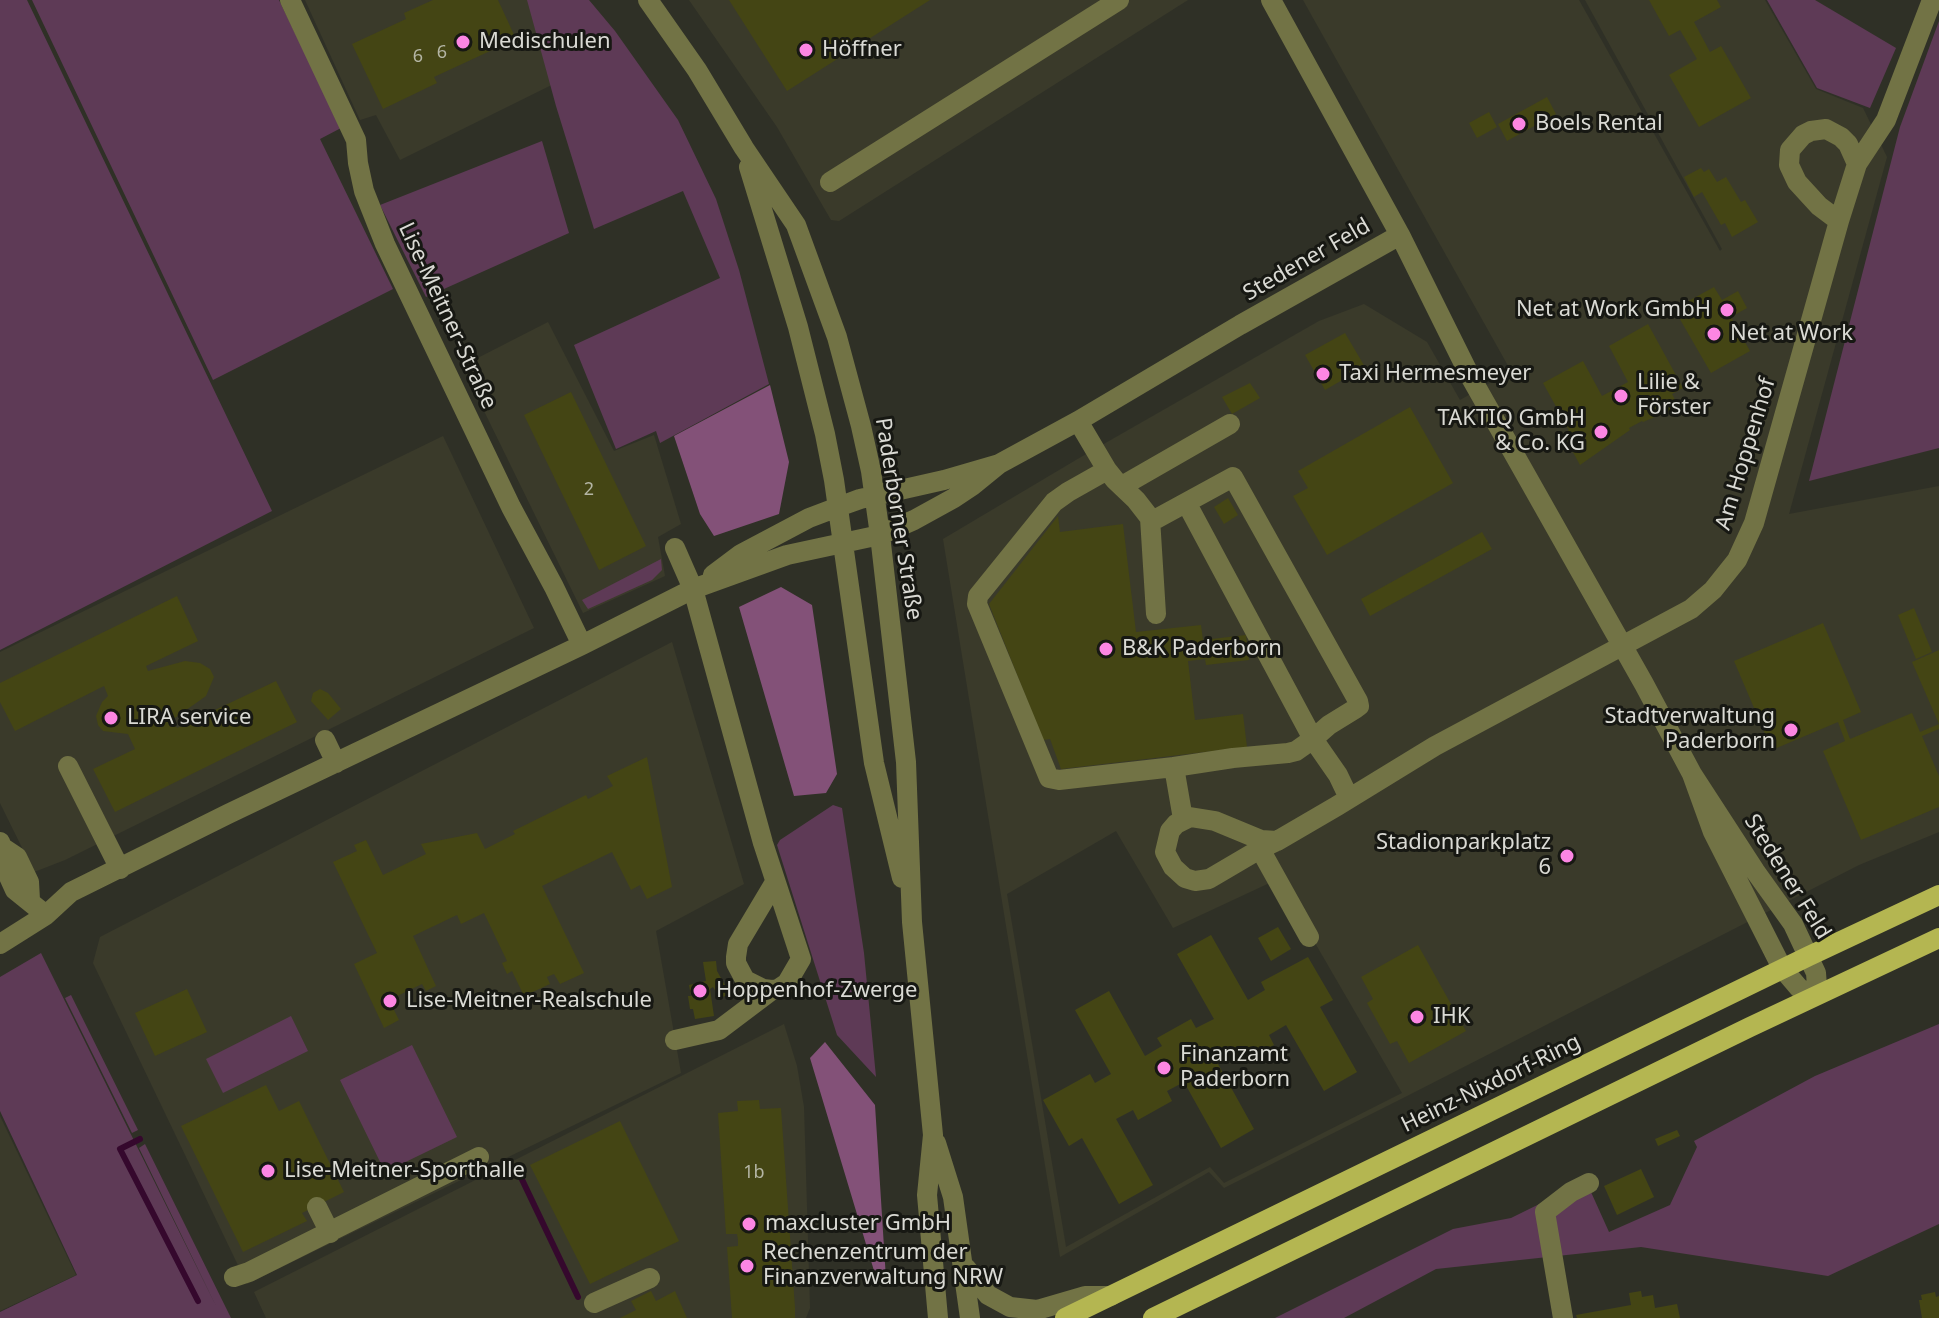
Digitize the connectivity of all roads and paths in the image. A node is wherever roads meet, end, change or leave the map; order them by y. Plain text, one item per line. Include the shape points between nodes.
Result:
1 (290, 0) edge
2 (648, 0) edge
3 (1119, 0) edge
4 (1271, 0) edge
5 (1932, 0) edge
6 (744, 148) junction
7 (1857, 164) junction
8 (830, 182) dead end
9 (1839, 221) junction
10 (1400, 235) junction
11 (1078, 421) junction
12 (1230, 424) dead end
13 (999, 464) junction
14 (1107, 470) junction
15 (1122, 486) junction
16 (874, 496) junction
17 (1187, 504) junction
18 (838, 507) junction
19 (1150, 518) junction
20 (880, 535) junction
21 (844, 543) junction
22 (675, 548) dead end
23 (693, 589) junction
24 (1156, 614) dead end
25 (582, 645) junction
26 (1623, 646) junction
27 (1313, 739) junction
28 (325, 740) dead end
29 (336, 763) junction
30 (68, 766) dead end
31 (1174, 767) junction
32 (1692, 774) junction
33 (1349, 798) junction
34 (1183, 819) junction
35 (1, 844) edge
36 (1268, 845) junction
37 (120, 869) junction
38 (775, 882) junction
39 (1939, 895) edge
40 (46, 915) junction
41 (912, 922) junction
42 (1309, 937) dead end
43 (1939, 938) edge
44 (0, 944) edge
45 (1809, 956) junction
46 (1782, 968) junction
47 (772, 990) junction
48 (1814, 996) junction
49 (675, 1040) dead end
50 (933, 1135) junction
51 (479, 1157) dead end
52 (1589, 1183) dead end
53 (317, 1207) dead end
54 (330, 1233) junction
55 (964, 1265) junction
56 (234, 1277) dead end
57 (650, 1278) dead end
58 (1111, 1296) junction
59 (594, 1303) dead end
60 (938, 1318) edge
61 (970, 1318) edge
62 (1065, 1318) edge
63 (1153, 1318) edge
64 (1563, 1318) edge

1 - 25 street, Lise-Meitner-Straße via 356,140 364,191 385,244
2 - 6 street, Paderborner Straße
3 - 8 street
4 - 10 street
5 - 7 street, Am Hoppenhof via 1886,120
6 - 16 street, Paderborner Straße via 796,225 824,298 861,426
6 - 18 street, Paderborner Straße via 805,354
7 - 9 street, Am Hoppenhof
7 - 9 street via 1848,144 1826,129 1803,135 1790,150 1789,165 1797,182
9 - 26 street, Am Hoppenhof via 1762,497 1737,560 1698,603
10 - 11 street, Stedener Feld
10 - 26 street, Stedener Feld via 1470,376
11 - 13 street, Stedener Feld
11 - 14 street
12 - 15 street
13 - 16 street, Stedener Feld
13 - 20 street, Stedener Feld via 954,498
14 - 15 street
14 - 31 street via 1054,502 978,596 977,604 1049,778
15 - 19 street
16 - 18 street
16 - 20 street, Paderborner Straße
17 - 19 street
17 - 27 street
17 - 27 street via 1241,473 1358,701 1359,706
18 - 21 street, Paderborner Straße
18 - 23 street via 741,554
19 - 24 street
20 - 21 street, Stedener Feld
20 - 41 street, Paderborner Straße via 906,762
21 - 23 street via 787,555
21 - 41 street, Paderborner Straße via 874,763
22 - 23 street
23 - 25 street
23 - 38 street
25 - 29 street
26 - 32 street, Stedener Feld
26 - 33 street
27 - 31 street via 1288,753
27 - 33 street
28 - 29 street
29 - 37 street
30 - 37 street
31 - 34 street
32 - 45 street, Stedener Feld
32 - 46 street, Stedener Feld via 1713,832
33 - 36 street
34 - 36 street via 1205,818
34 - 36 street via 1170,831 1165,852 1185,878 1209,879
35 - 40 street via 17,857 29,882 30,900
36 - 42 street
37 - 40 street via 71,892
38 - 47 street via 801,959 787,983
38 - 47 street via 738,944 736,957 745,980
39 - 45 main road, Heinz-Nixdorf-Ring
40 - 44 street
41 - 50 street, Paderborner Straße
43 - 48 main road
45 - 46 main road, Heinz-Nixdorf-Ring
45 - 48 street, Stedener Feld via 1818,981
46 - 48 street, Stedener Feld
46 - 58 main road, Heinz-Nixdorf-Ring
47 - 49 street via 719,1030
48 - 63 main road
50 - 55 street, Paderborner Straße via 953,1197
50 - 60 street, Paderborner Straße via 927,1195
51 - 54 street
52 - 64 street via 1545,1212
53 - 54 street
54 - 56 street
55 - 58 street via 988,1295 1010,1307 1037,1310 1085,1296
55 - 61 street, Paderborner Straße
57 - 59 street
58 - 62 main road, Heinz-Nixdorf-Ring

